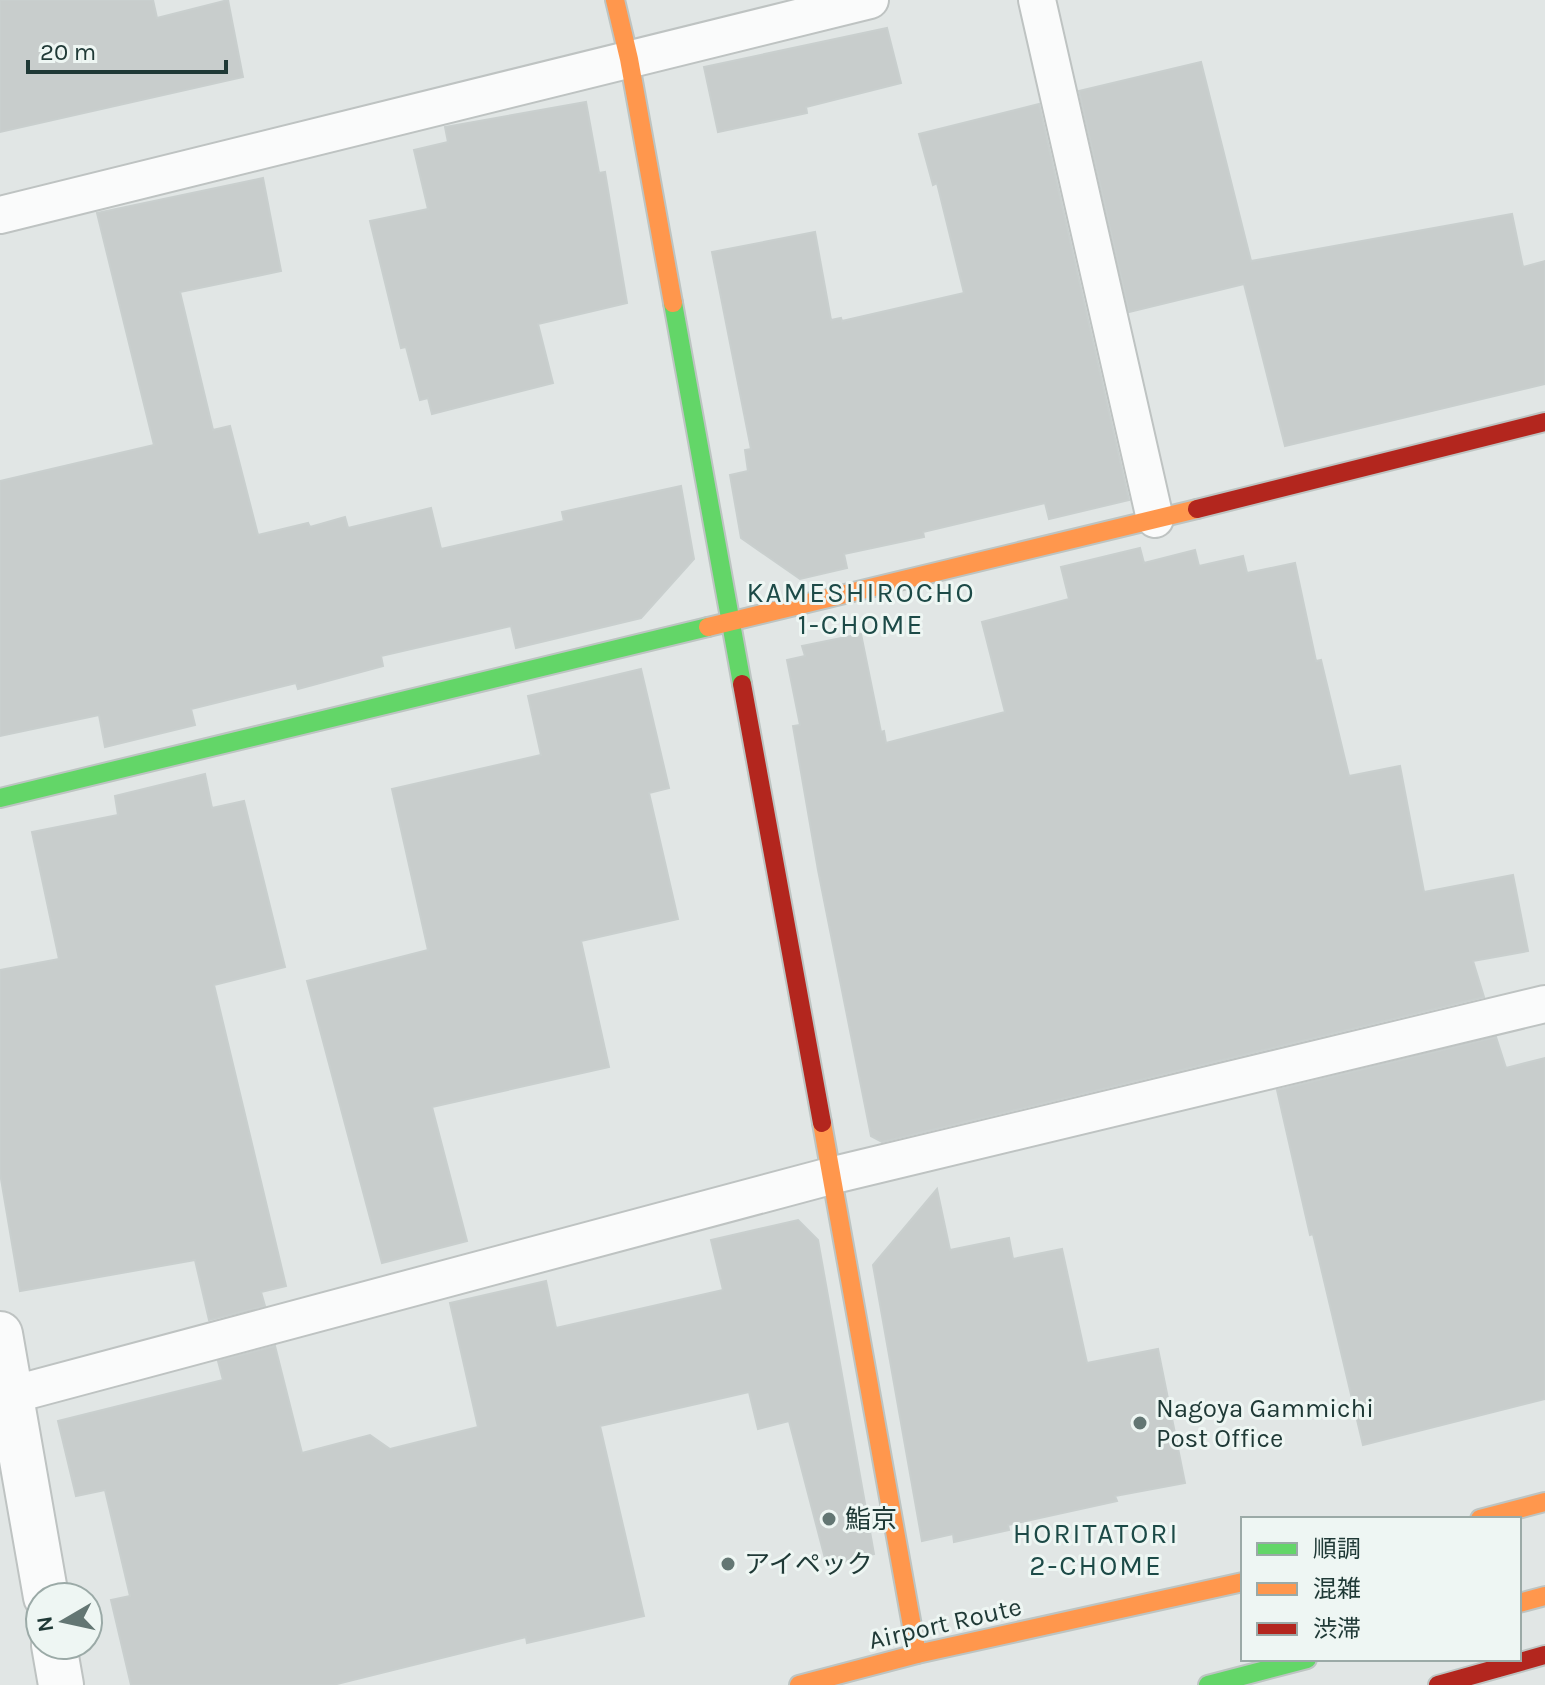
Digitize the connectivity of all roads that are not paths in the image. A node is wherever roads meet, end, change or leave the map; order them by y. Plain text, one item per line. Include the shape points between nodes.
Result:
1 (615, 0) edge
2 (870, 0) edge
3 (1037, 0) edge
4 (629, 59) junction
5 (0, 215) edge
6 (1545, 422) edge
7 (1155, 519) junction
8 (729, 621) junction
9 (0, 798) edge
10 (1545, 1004) edge
11 (834, 1175) junction
12 (0, 1334) edge
13 (6, 1396) edge
14 (1545, 1502) edge
15 (1488, 1517) edge
16 (43, 1581) edge
17 (1241, 1582) edge
18 (1545, 1596) edge
19 (1521, 1602) edge
20 (917, 1654) junction
21 (1545, 1655) edge
22 (57, 1661) edge
23 (1299, 1661) edge
24 (61, 1685) edge
25 (799, 1685) edge
26 (1208, 1685) edge
27 (1438, 1685) edge

1 - 4 main road
2 - 4 lane
3 - 7 lane
4 - 5 lane
4 - 8 main road
6 - 7 main road
7 - 8 main road
8 - 9 main road
8 - 11 main road
10 - 11 lane
11 - 13 lane
11 - 20 main road
12 - 13 street
13 - 16 street
14 - 15 main road
17 - 20 main road, Airport Route
18 - 19 main road
20 - 25 main road, Airport Route
21 - 27 main road
22 - 24 street
23 - 26 main road

